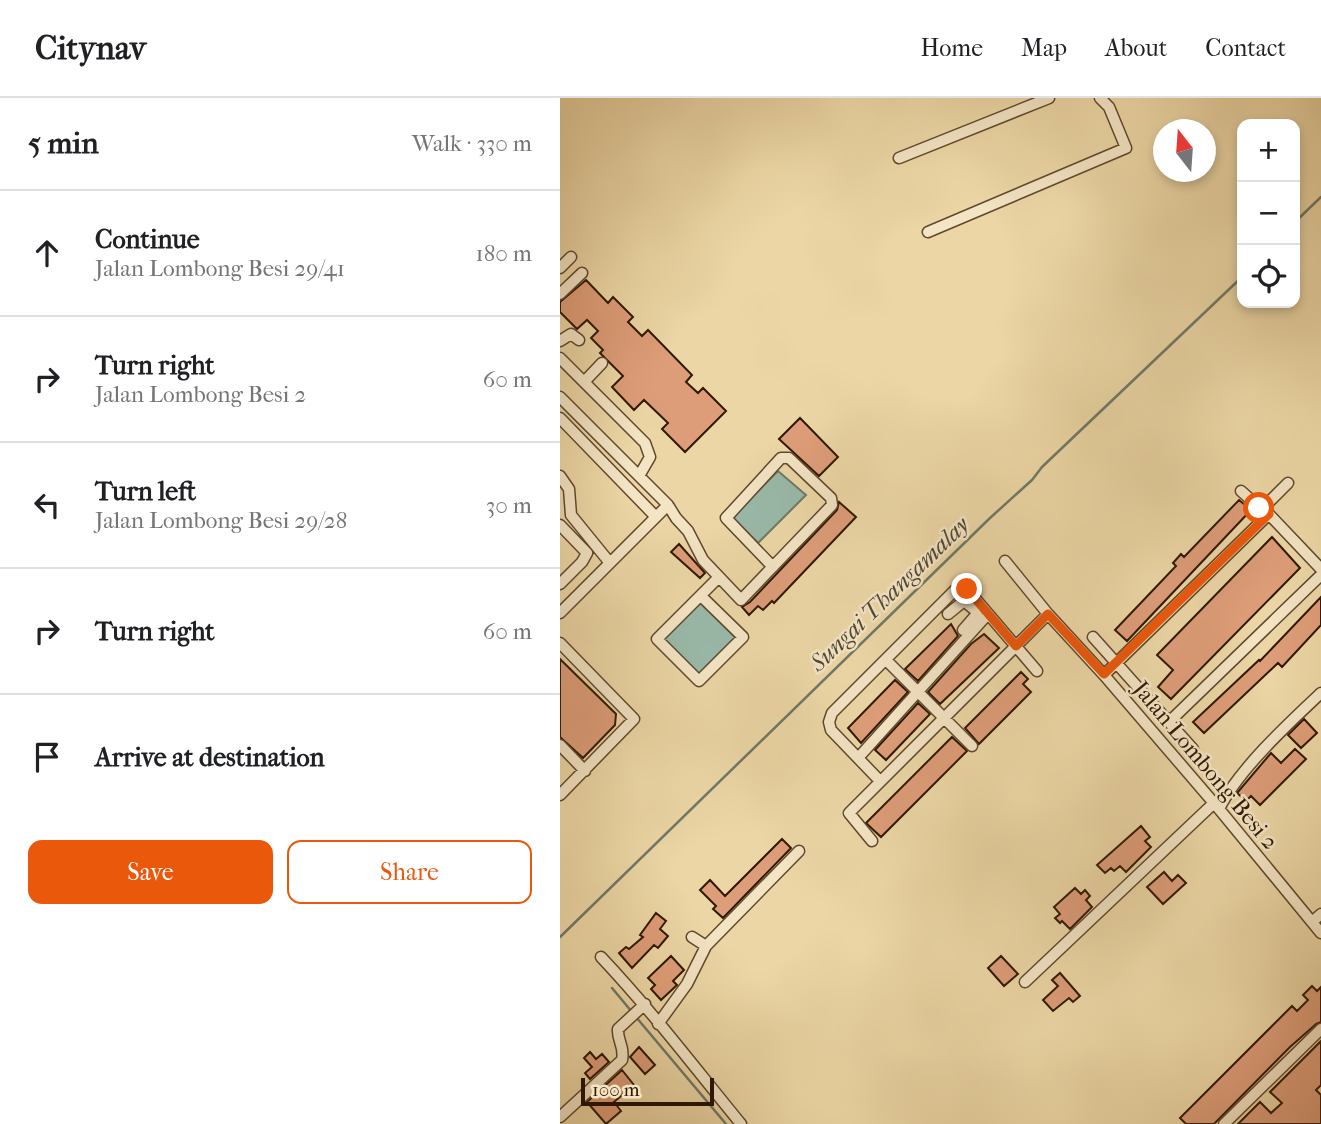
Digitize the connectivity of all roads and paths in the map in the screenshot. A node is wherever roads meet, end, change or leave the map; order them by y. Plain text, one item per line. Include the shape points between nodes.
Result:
1 (1049, 98) edge
2 (1100, 98) edge
3 (899, 158) dead end
4 (928, 232) dead end
5 (571, 257) dead end
6 (560, 268) edge
7 (582, 273) dead end
8 (560, 294) edge
9 (579, 340) dead end
10 (560, 341) edge
11 (560, 358) edge
12 (602, 363) dead end
13 (584, 382) junction
14 (560, 397) edge
15 (560, 418) edge
16 (560, 476) edge
17 (639, 476) junction
18 (1288, 483) dead end
19 (1241, 491) dead end
20 (668, 505) junction
21 (1266, 511) junction
22 (656, 517) junction
23 (560, 526) edge
24 (1005, 561) dead end
25 (582, 562) junction
26 (610, 562) junction
27 (772, 567) junction
28 (1321, 569) edge
29 (597, 575) junction
30 (1321, 575) edge
31 (719, 577) junction
32 (560, 584) edge
33 (701, 596) junction
34 (939, 606) junction
35 (560, 613) edge
36 (947, 614) junction
37 (989, 614) junction
38 (1048, 614) junction
39 (966, 633) junction
40 (1093, 637) dead end
41 (560, 643) edge
42 (1016, 646) junction
43 (886, 660) junction
44 (1116, 663) junction
45 (1037, 671) dead end
46 (1104, 674) junction
47 (918, 692) junction
48 (1321, 693) edge
49 (944, 718) junction
50 (1169, 722) junction
51 (560, 745) edge
52 (972, 746) dead end
53 (1193, 749) dead end
54 (858, 758) junction
55 (586, 771) junction
56 (880, 781) junction
57 (560, 794) edge
58 (1216, 806) junction
59 (872, 841) dead end
60 (799, 851) dead end
61 (1321, 914) edge
62 (1312, 922) junction
63 (1321, 933) edge
64 (692, 937) dead end
65 (706, 946) junction
66 (601, 957) dead end
67 (1025, 982) dead end
68 (641, 1007) junction
69 (658, 1024) junction
70 (1321, 1029) edge
71 (560, 1117) edge
72 (741, 1124) edge
73 (1224, 1124) edge

1 - 3 street
2 - 4 street via 1109,107 1126,148
5 - 6 street
7 - 8 street
9 - 10 street via 571,334
11 - 13 street
12 - 13 street
13 - 17 street via 645,443 650,457
14 - 17 street
15 - 22 street
16 - 26 street via 569,489 571,515
17 - 20 street
18 - 21 street
19 - 21 street
20 - 22 street
20 - 31 street via 703,561
21 - 28 street
21 - 44 street
22 - 26 street
23 - 25 street via 586,551
24 - 38 street, Jalan Lombong Besi 2
25 - 29 street
25 - 32 street
26 - 29 street
27 - 27 street via 726,518 785,457 833,501
27 - 31 street via 741,600
29 - 35 street
30 - 50 street
31 - 33 street
33 - 33 street via 657,639 699,681 743,637
34 - 36 street
34 - 37 street via 961,587
34 - 43 street
36 - 39 street
36 - 39 street via 964,601 976,611
37 - 39 street
37 - 42 street
38 - 42 street
38 - 46 street, Jalan Lombong Besi 2
39 - 47 street
40 - 44 street
41 - 55 street via 634,719
42 - 45 street
42 - 49 street
43 - 47 street
43 - 54 street via 832,713 829,722
44 - 46 street
44 - 50 street
46 - 58 street, Jalan Lombong Besi 2
47 - 49 street
47 - 54 street
48 - 58 street
49 - 52 street
49 - 56 street
50 - 53 street
51 - 55 street
54 - 56 street
55 - 57 street
56 - 59 street via 849,813
58 - 62 street, Jalan Lombong Besi 2
58 - 67 street
60 - 65 street
61 - 62 street
62 - 63 street, Jalan Lombong Besi 2
64 - 65 street
65 - 69 street via 687,984
66 - 68 street
68 - 69 street
68 - 71 street via 618,1029 622,1060
69 - 72 street
70 - 73 street

